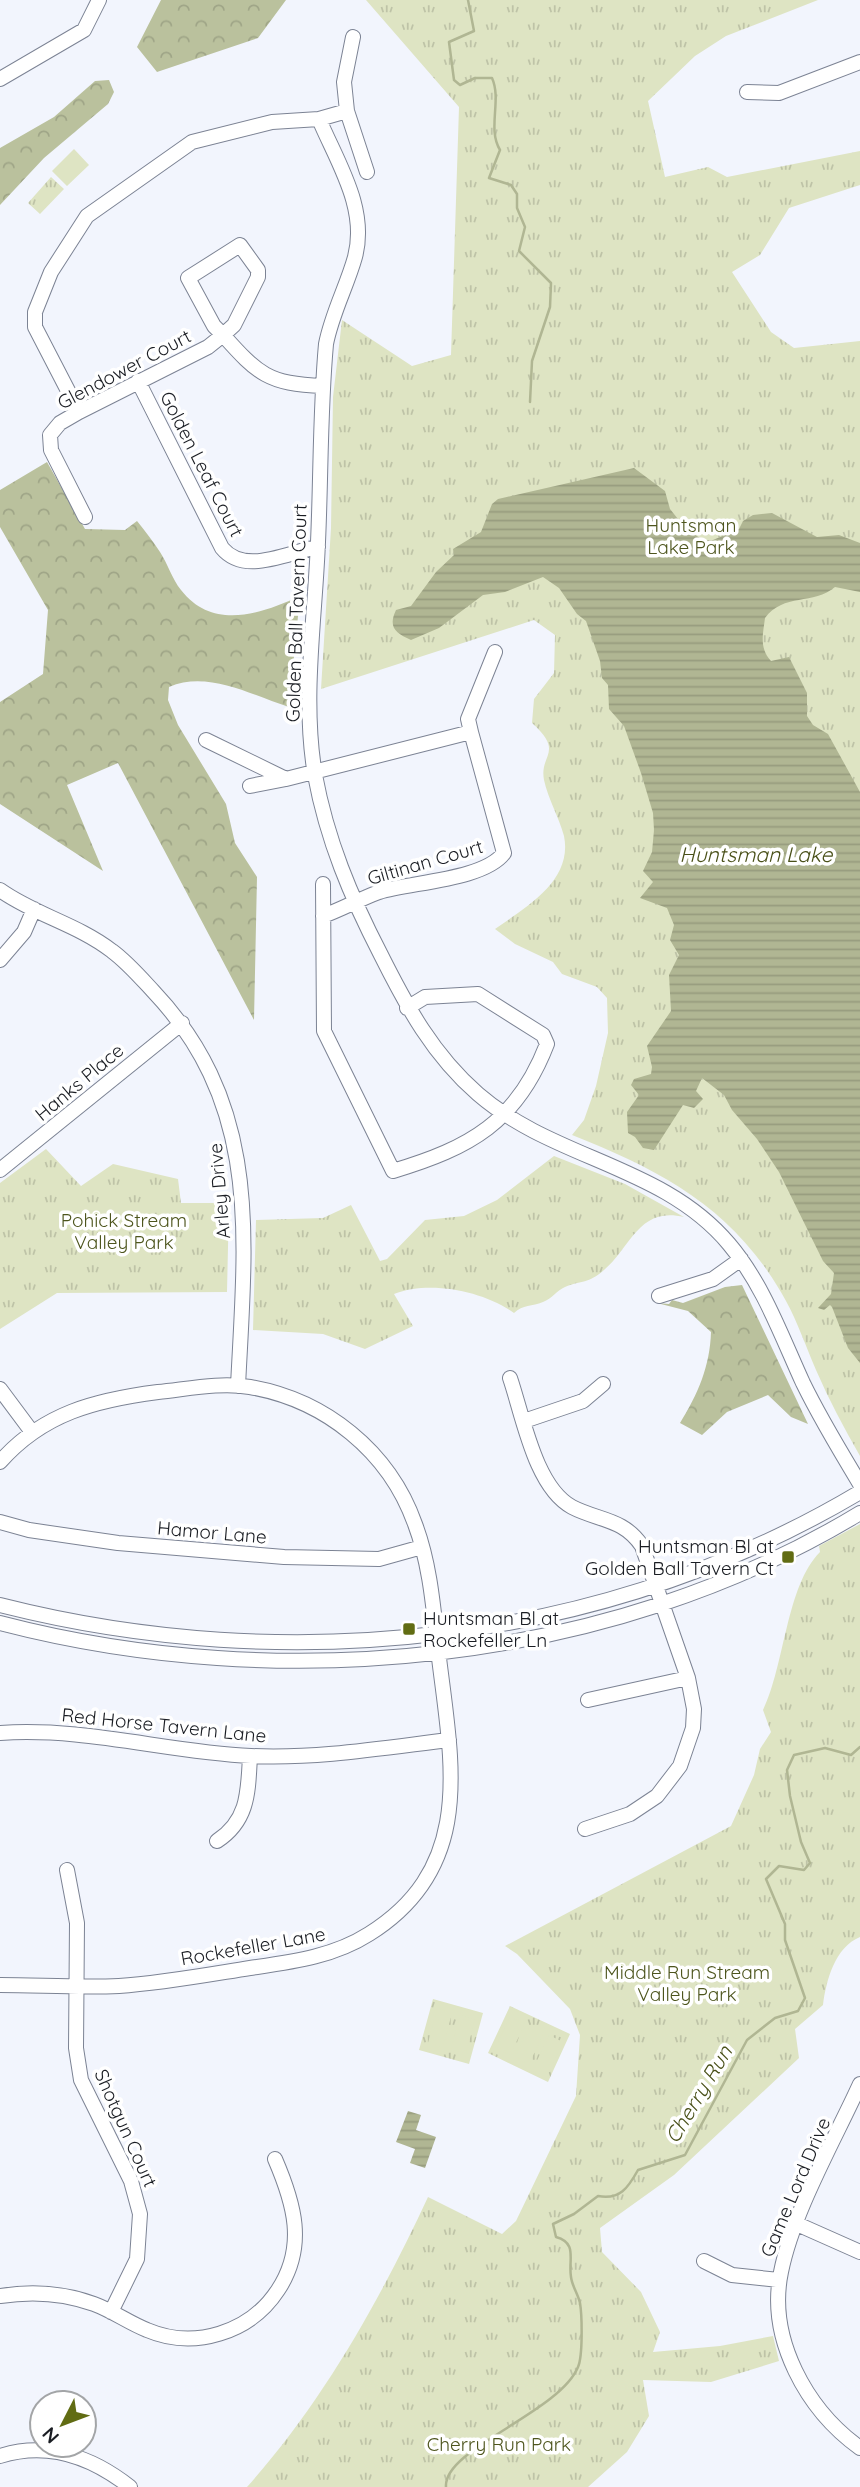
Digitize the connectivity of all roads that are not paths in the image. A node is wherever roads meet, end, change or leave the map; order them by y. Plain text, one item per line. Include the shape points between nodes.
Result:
1 (99, 0) edge
2 (353, 37) dead end
3 (860, 62) edge
4 (0, 79) edge
5 (747, 92) dead end
6 (347, 111) junction
7 (318, 119) junction
8 (367, 172) dead end
9 (223, 335) junction
10 (138, 381) junction
11 (323, 386) junction
12 (79, 412) junction
13 (85, 517) dead end
14 (318, 547) junction
15 (495, 652) dead end
16 (471, 732) junction
17 (206, 740) dead end
18 (315, 774) junction
19 (286, 779) junction
20 (250, 786) dead end
21 (323, 884) dead end
22 (0, 890) edge
23 (355, 903) junction
24 (34, 909) junction
25 (323, 916) junction
26 (0, 960) edge
27 (407, 1008) junction
28 (182, 1023) junction
29 (505, 1115) junction
30 (0, 1170) edge
31 (741, 1259) junction
32 (659, 1296) dead end
33 (509, 1378) dead end
34 (603, 1384) dead end
35 (237, 1386) junction
36 (0, 1389) edge
37 (524, 1421) junction
38 (32, 1432) junction
39 (0, 1462) edge
40 (860, 1484) edge
41 (860, 1492) edge
42 (860, 1513) edge
43 (0, 1522) edge
44 (422, 1547) junction
45 (658, 1586) junction
46 (664, 1604) junction
47 (0, 1605) edge
48 (0, 1623) edge
49 (436, 1634) junction
50 (438, 1651) junction
51 (688, 1678) junction
52 (589, 1700) dead end
53 (0, 1733) edge
54 (449, 1740) junction
55 (250, 1756) junction
56 (585, 1829) dead end
57 (217, 1841) dead end
58 (67, 1870) dead end
59 (0, 1985) edge
60 (78, 1986) junction
61 (860, 2084) edge
62 (275, 2159) dead end
63 (797, 2224) junction
64 (860, 2252) edge
65 (704, 2261) dead end
66 (779, 2280) junction
67 (0, 2296) edge
68 (111, 2312) junction
69 (860, 2448) edge
70 (0, 2456) edge
71 (130, 2487) edge

1 - 4 street via 84,30
2 - 6 street via 344,82
3 - 5 street via 779,93
6 - 7 street
6 - 8 street
7 - 11 street, Golden Ball Tavern Court via 353,197 359,225 355,257 331,318
7 - 12 street via 272,122 199,139 87,216 51,272 35,312 35,327
9 - 9 street via 188,278 240,245 258,270 257,277 234,325
9 - 10 street, Glendower Court
9 - 11 street via 246,362 271,379
10 - 12 street, Glendower Court
10 - 14 street, Golden Leaf Court via 231,558 244,564
11 - 14 street, Golden Ball Tavern Court
12 - 13 street, Glendower Court via 50,435 51,450
14 - 18 street, Golden Ball Tavern Court via 310,687
15 - 16 street, Giltinan Court via 468,719
16 - 18 street
16 - 23 street, Giltinan Court via 503,853 498,860 460,874 380,892
17 - 19 street
18 - 19 street
18 - 23 street, Golden Ball Tavern Court via 333,848
19 - 20 street
21 - 25 street
22 - 24 street, Arley Drive
23 - 25 street
23 - 27 street, Golden Ball Tavern Court
24 - 26 street via 24,932
24 - 28 street, Arley Drive via 113,951
25 - 29 street via 324,1031 393,1171 432,1160
27 - 29 street, Golden Ball Tavern Court via 449,1065
27 - 29 street via 425,997 478,993 543,1035 547,1044 539,1064
28 - 30 street, Hanks Place
28 - 35 street, Arley Drive via 218,1086 240,1162 244,1295
29 - 31 street, Golden Ball Tavern Court via 555,1143 633,1173 667,1192 716,1229
31 - 32 street via 713,1279
31 - 40 street, Golden Ball Tavern Court via 762,1292 824,1424
33 - 37 street
34 - 37 street via 583,1401
35 - 38 street, Rockefeller Lane via 96,1401
35 - 44 street, Rockefeller Lane via 300,1401 355,1436 398,1488
36 - 38 street
37 - 45 street via 541,1471 555,1494 635,1535
38 - 39 street, Rockefeller Lane
41 - 45 street via 764,1543
42 - 46 street via 771,1560
43 - 44 street, Hamor Lane via 118,1543 284,1557 379,1559
44 - 49 street, Rockefeller Lane
45 - 46 street
45 - 49 street via 575,1610
46 - 50 street via 579,1628
46 - 51 street
47 - 49 street via 183,1638 311,1643
48 - 50 street via 102,1645 254,1661 365,1659
49 - 50 street, Rockefeller Lane
50 - 54 street, Rockefeller Lane
51 - 52 street
51 - 56 street via 694,1701 693,1728 674,1776 639,1809
53 - 55 street, Red Horse Tavern Lane via 39,1731
54 - 55 street, Red Horse Tavern Lane via 336,1754
54 - 60 street, Rockefeller Lane via 453,1793 440,1847 412,1896 373,1932 341,1949 303,1960 158,1983
55 - 57 street via 243,1814
58 - 60 street, Shotgun Court via 77,1923
59 - 60 street, Rockefeller Lane
60 - 68 street, Shotgun Court via 76,2048 81,2080 131,2181 140,2214 136,2259
61 - 63 street, Game Lord Drive
62 - 68 street via 293,2203 296,2239 285,2278 262,2309 242,2325 218,2334 182,2339 146,2330
63 - 64 street
63 - 66 street, Game Lord Drive
65 - 66 street via 732,2275
66 - 69 street, Game Lord Drive via 784,2337 798,2376 820,2412
67 - 68 street via 58,2295
70 - 71 street via 36,2449 71,2455

